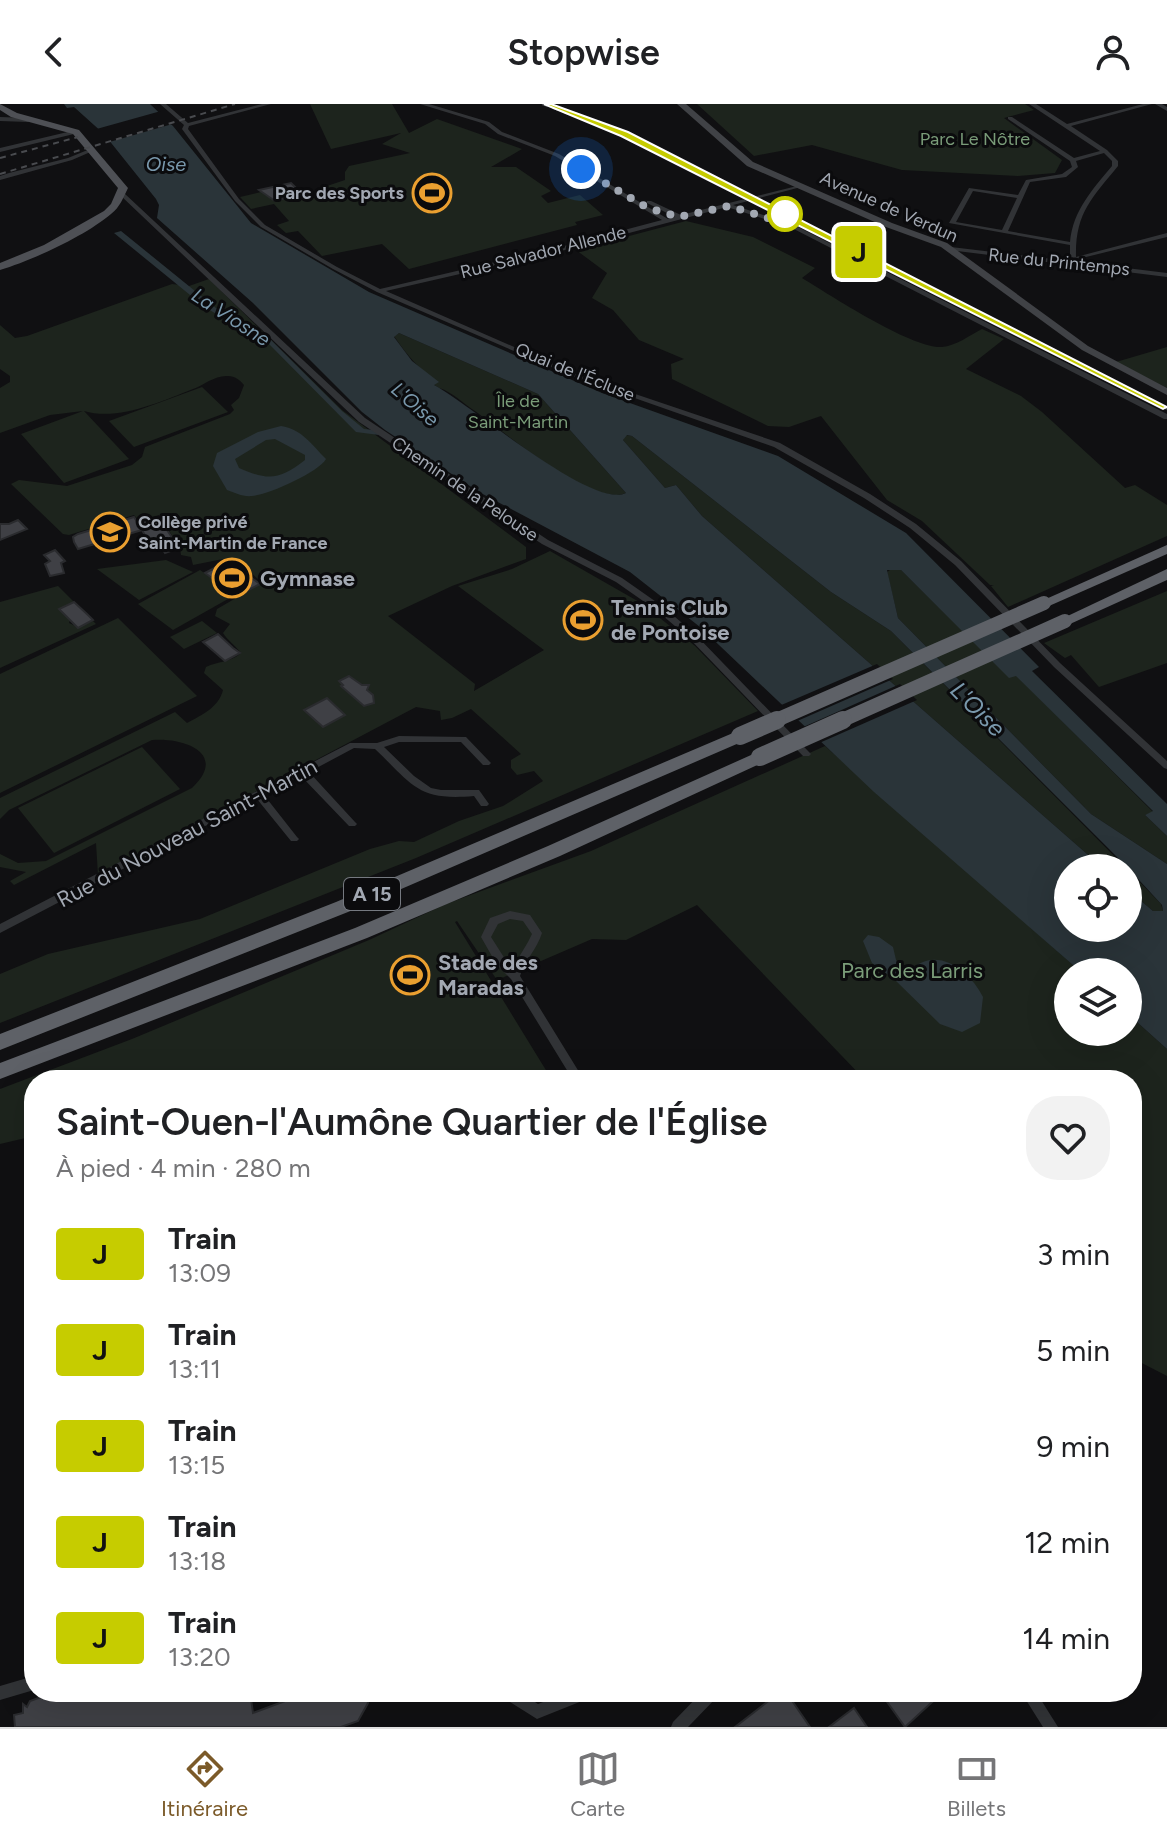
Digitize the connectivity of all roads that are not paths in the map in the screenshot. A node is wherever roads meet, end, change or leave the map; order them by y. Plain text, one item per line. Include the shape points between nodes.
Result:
1 (163, 104) edge
2 (268, 104) edge
3 (423, 104) edge
4 (681, 104) edge
5 (1032, 104) edge
6 (1149, 104) edge
7 (1158, 104) edge
8 (1167, 109) edge
9 (6, 116) edge
10 (1010, 118) dead end
11 (54, 125) junction
12 (187, 125) junction
13 (1066, 126) junction
14 (495, 128) junction
15 (76, 132) junction
16 (525, 135) junction
17 (517, 138) junction
18 (0, 150) edge
19 (92, 150) junction
20 (1105, 151) junction
21 (1073, 160) junction
22 (0, 178) edge
23 (799, 186) junction
24 (1020, 197) junction
25 (115, 200) junction
26 (134, 206) junction
27 (729, 206) junction
28 (667, 216) junction
29 (1004, 232) junction
30 (1167, 235) edge
31 (1072, 244) junction
32 (951, 249) junction
33 (1073, 263) junction
34 (0, 267) edge
35 (1167, 275) edge
36 (379, 291) junction
37 (1167, 392) edge
38 (1167, 417) edge
39 (1167, 549) edge
40 (1167, 574) edge
41 (1149, 583) junction
42 (1167, 586) edge
43 (377, 746) junction
44 (806, 754) dead end
45 (486, 763) dead end
46 (1167, 766) edge
47 (303, 772) junction
48 (259, 795) junction
49 (484, 804) dead end
50 (352, 824) dead end
51 (294, 839) dead end
52 (0, 929) edge
53 (515, 976) junction
54 (0, 1042) edge
55 (573, 1070) edge
56 (0, 1071) edge
57 (24, 1686) edge
58 (0, 1693) edge
59 (522, 1702) edge
60 (562, 1702) edge
61 (701, 1702) edge
62 (1035, 1702) edge
63 (678, 1727) edge
64 (1051, 1727) edge

1 - 12 street, Quai de l'Écluse
2 - 12 street
3 - 14 street
4 - 23 main road, Avenue de Verdun via 742,158
5 - 13 street
6 - 13 street
7 - 8 street
9 - 11 main road
9 - 11 main road
10 - 21 street
11 - 15 main road
12 - 36 street, Quai de l'Écluse via 200,152 263,226
13 - 20 street
14 - 16 street
14 - 17 street
15 - 18 street
15 - 19 main road
16 - 17 street
16 - 28 street via 572,157
17 - 28 street
19 - 22 street
19 - 25 main road
20 - 21 street
20 - 31 street via 1115,166 1081,210
21 - 24 street via 1072,172 1031,178
23 - 27 street, Rue Salvador Allende
23 - 32 main road, Avenue de Verdun
24 - 29 street
24 - 29 street via 971,189 952,223
25 - 26 street
25 - 26 street, Chemin de la Pelouse
25 - 34 main road via 48,247
26 - 44 street, Chemin de la Pelouse via 362,420 545,542 647,600 691,635
27 - 28 street, Rue Salvador Allende
27 - 38 street via 781,222
28 - 36 street, Rue Salvador Allende via 565,248
29 - 31 street
30 - 33 street
31 - 33 street
32 - 33 street, Rue du Printemps
32 - 37 main road, Avenue de Verdun via 1085,348
33 - 35 street, Rue du Printemps
36 - 46 street, Quai de l'Écluse via 586,380 791,451 913,526 958,563
39 - 54 highway, A 15, bridge via 342,907
40 - 41 highway, A 15
41 - 42 highway
41 - 56 highway, A 15, bridge via 361,933
43 - 45 street, Rue du Nouveau Saint-Martin via 399,739 463,739
43 - 47 street, Rue du Nouveau Saint-Martin via 353,745
43 - 49 street via 428,792 476,792
47 - 48 street, Rue du Nouveau Saint-Martin
47 - 50 street
48 - 51 street
48 - 52 street, Rue du Nouveau Saint-Martin
53 - 53 street via 537,933 531,922 514,915 494,921 486,937
53 - 55 street
57 - 58 street
59 - 60 street via 537,1712
61 - 63 street
62 - 64 street

